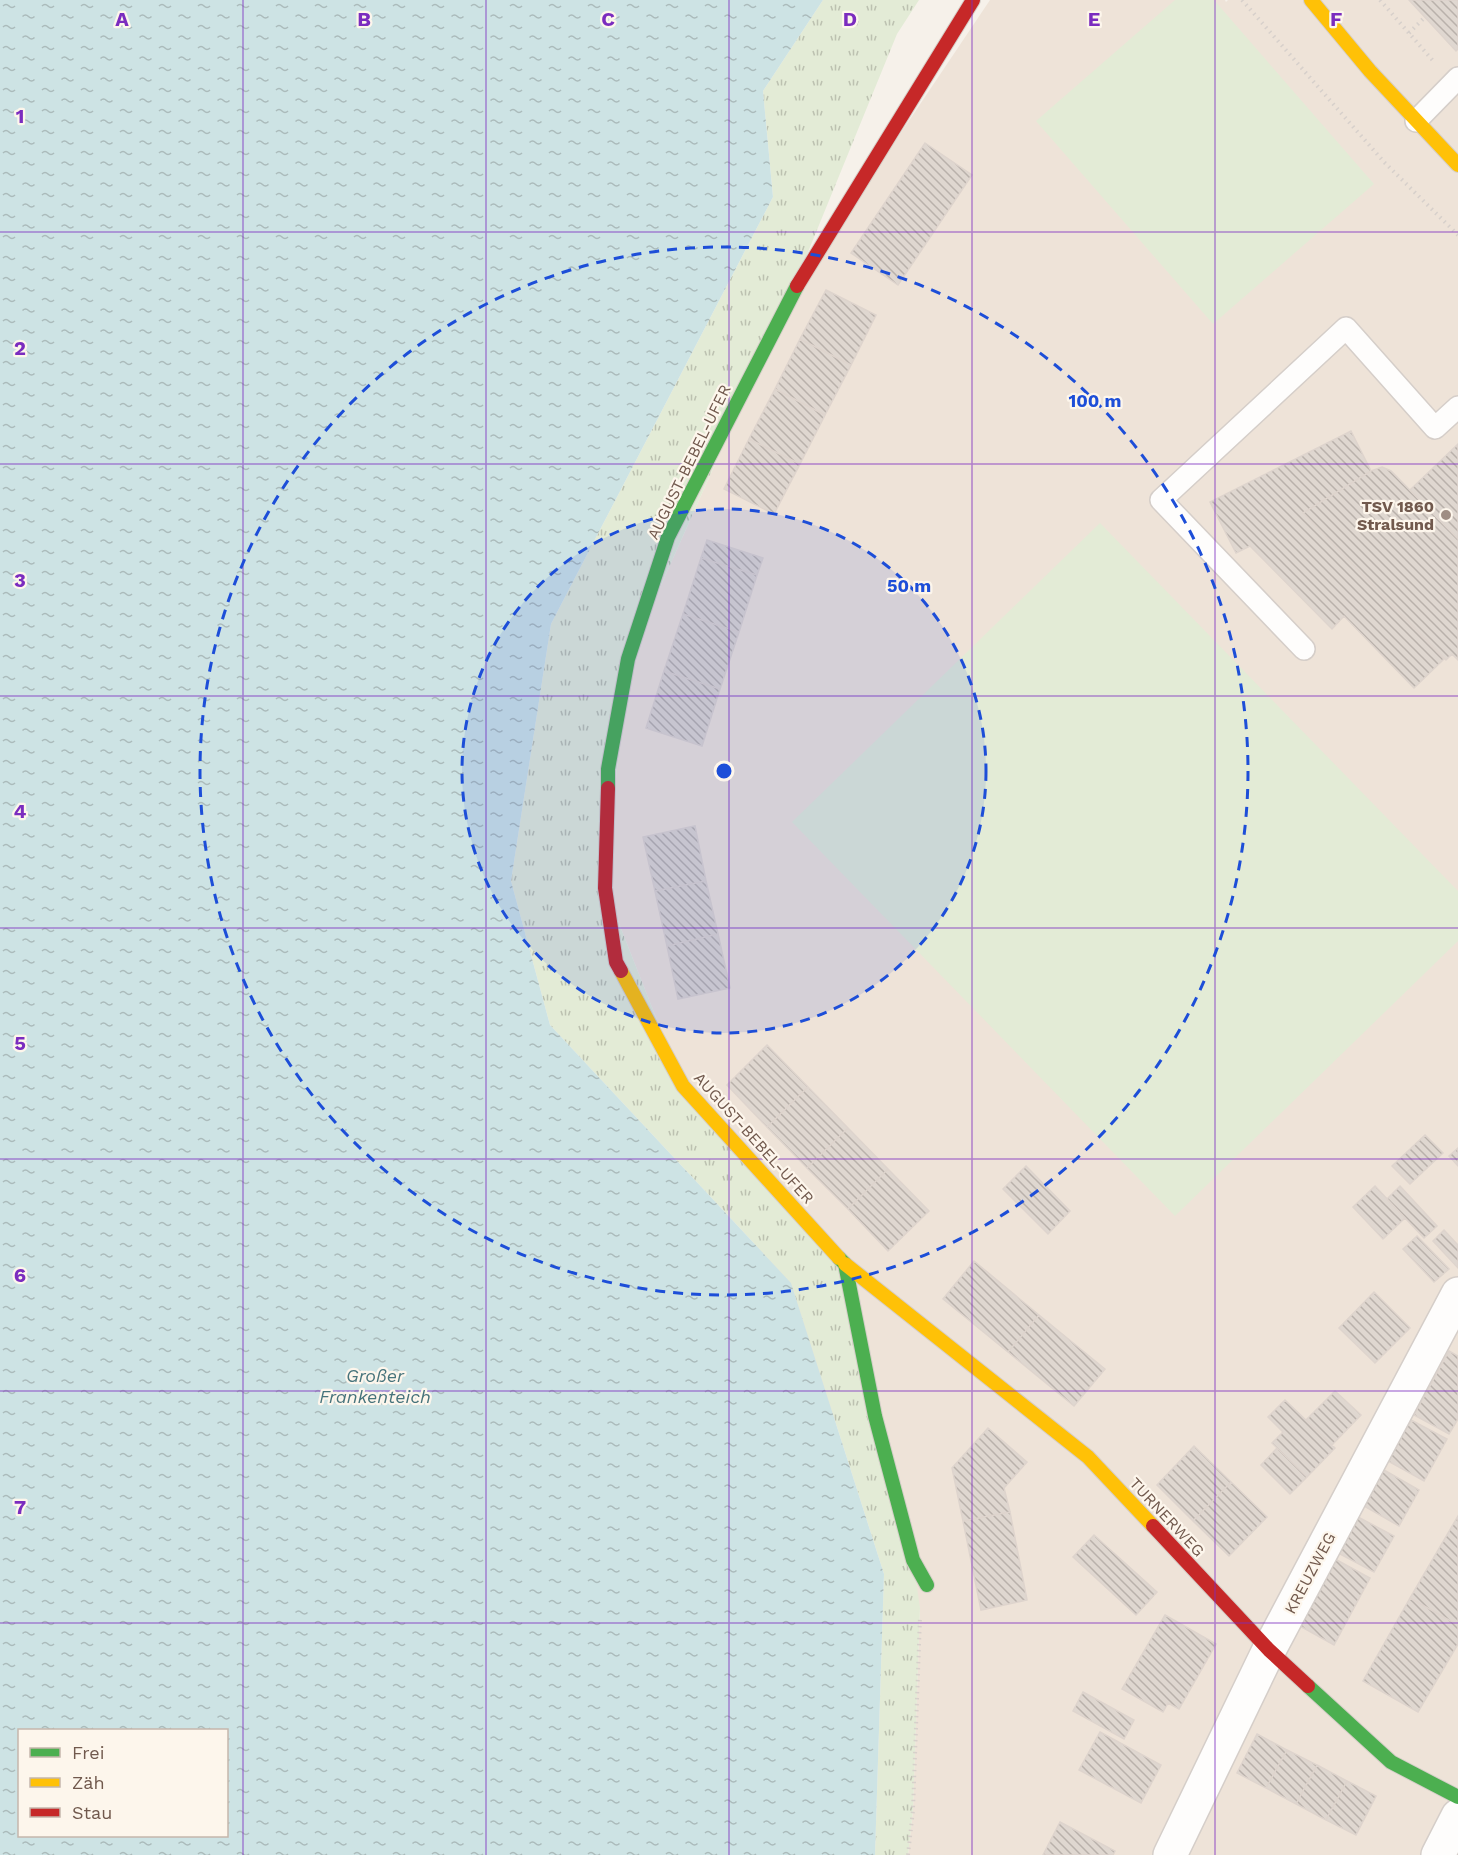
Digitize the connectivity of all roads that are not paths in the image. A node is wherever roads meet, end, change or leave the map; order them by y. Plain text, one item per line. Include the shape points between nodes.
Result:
1 (973, 0) edge
2 (1311, 0) edge
3 (1456, 80) edge
4 (1416, 121) junction
5 (1458, 165) edge
6 (1458, 407) edge
7 (1304, 649) dead end
8 (845, 1264) junction
9 (1458, 1294) edge
10 (927, 1586) dead end
11 (1269, 1650) junction
12 (1458, 1797) edge
13 (1458, 1816) edge
14 (1170, 1855) edge
15 (1438, 1855) edge

1 - 8 street, AUGUST-BEBEL-UFER via 788,301 668,537 628,659 608,769 605,888 616,962 683,1086
2 - 4 street
3 - 4 lane
4 - 5 street
6 - 7 lane via 1435,428 1346,328 1161,500
8 - 10 street via 875,1416 913,1560
8 - 11 street, TURNERWEG via 1088,1457
9 - 11 street, KREUZWEG
11 - 12 street, TURNERWEG via 1391,1762
11 - 14 street, KREUZWEG
13 - 15 street

